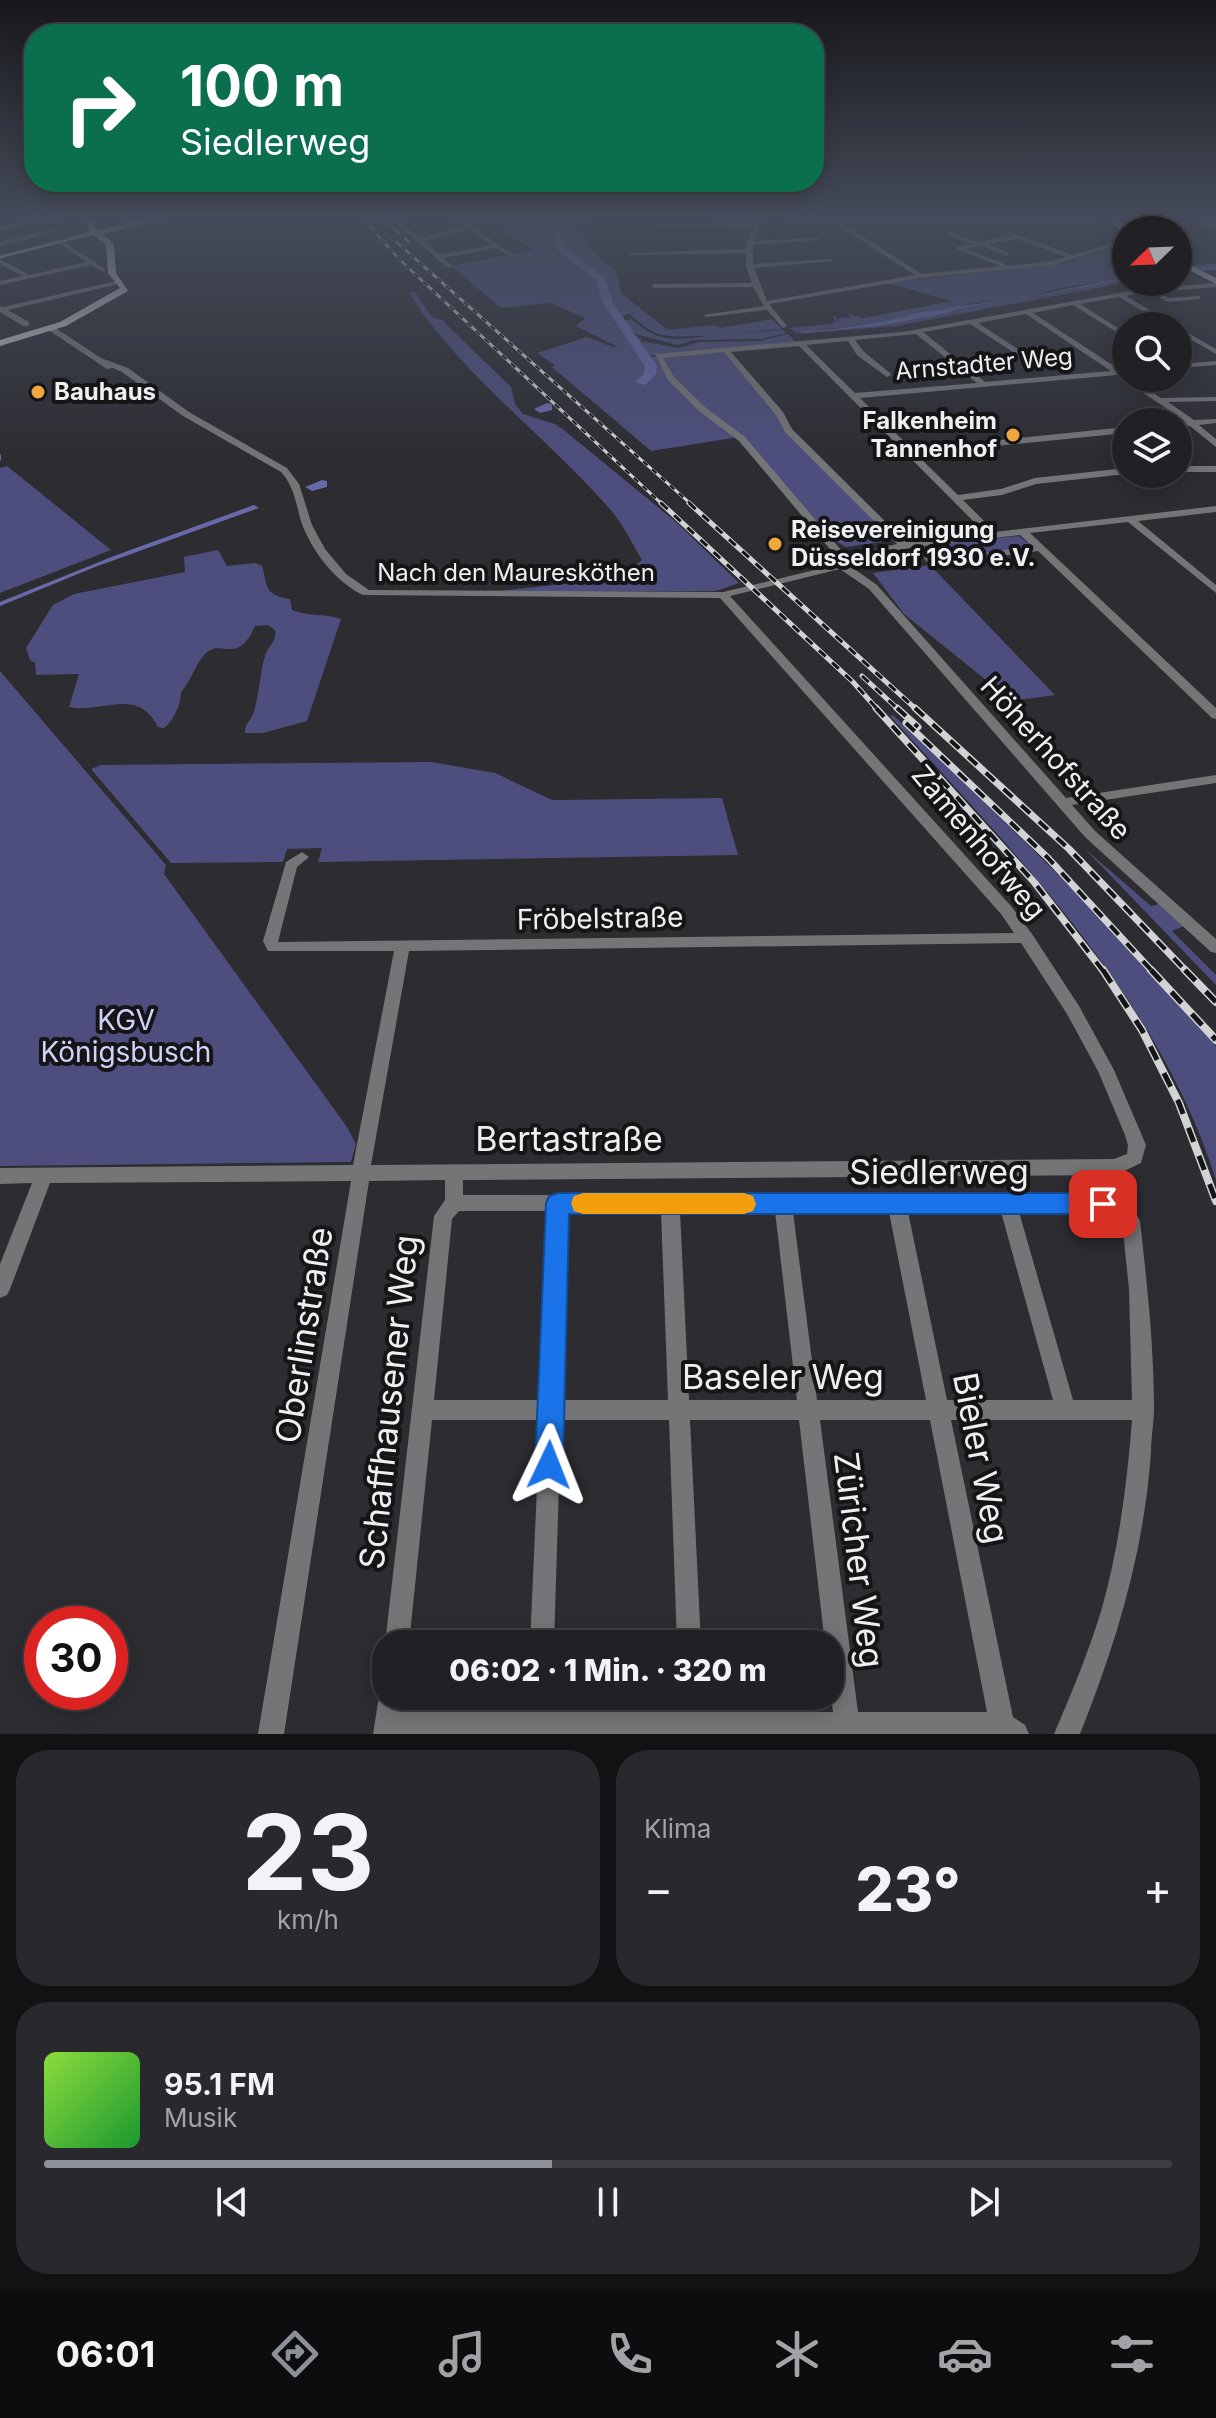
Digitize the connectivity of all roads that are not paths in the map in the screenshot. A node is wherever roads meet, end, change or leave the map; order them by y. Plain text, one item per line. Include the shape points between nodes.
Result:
1 (46, 299) edge
2 (111, 299) edge
3 (763, 299) edge
4 (799, 299) edge
5 (1100, 299) edge
6 (1127, 299) edge
7 (1075, 304) junction
8 (767, 305) junction
9 (1, 309) edge
10 (1028, 312) junction
11 (1149, 312) edge
12 (706, 315) dead end
13 (972, 322) junction
14 (26, 324) dead end
15 (783, 326) dead end
16 (1112, 327) edge
17 (46, 330) junction
18 (918, 332) junction
19 (1192, 337) edge
20 (851, 340) junction
21 (0, 343) edge
22 (802, 345) junction
23 (726, 350) dead end
24 (1216, 352) edge
25 (1019, 354) dead end
26 (1216, 363) edge
27 (1192, 365) edge
28 (1112, 366) edge
29 (1112, 373) edge
30 (887, 375) dead end
31 (983, 384) junction
32 (1148, 392) edge
33 (854, 396) junction
34 (1216, 399) edge
35 (1158, 400) junction
36 (1216, 421) edge
37 (1193, 423) junction
38 (1112, 431) edge
39 (1216, 444) edge
40 (909, 452) junction
41 (1192, 469) edge
42 (1216, 469) edge
43 (1112, 473) edge
44 (956, 498) junction
45 (1216, 509) edge
46 (1130, 519) junction
47 (1022, 531) junction
48 (992, 534) junction
49 (917, 543) junction
50 (904, 545) junction
51 (1041, 548) junction
52 (848, 563) junction
53 (1216, 590) edge
54 (723, 595) junction
55 (1216, 715) edge
56 (1216, 779) edge
57 (1061, 803) junction
58 (302, 857) dead end
59 (1027, 938) junction
60 (402, 947) junction
61 (1216, 948) edge
62 (1135, 1158) joint
63 (363, 1172) junction
64 (454, 1172) junction
65 (44, 1175) junction
66 (0, 1176) edge
67 (454, 1203) junction
68 (558, 1203) junction
69 (670, 1204) junction
70 (783, 1204) junction
71 (897, 1204) junction
72 (1008, 1204) junction
73 (0, 1289) edge
74 (551, 1409) junction
75 (679, 1409) junction
76 (808, 1409) junction
77 (423, 1410) junction
78 (939, 1410) junction
79 (1066, 1410) junction
80 (1144, 1410) junction
81 (399, 1630) edge
82 (543, 1630) edge
83 (688, 1630) edge
84 (540, 1710) edge
85 (540, 1724) junction
86 (387, 1729) edge
87 (693, 1729) edge
88 (847, 1729) edge
89 (1009, 1729) edge
90 (271, 1734) edge
91 (1067, 1734) edge

1 - 9 street
2 - 17 main road
3 - 8 street
4 - 8 street
5 - 7 street
6 - 11 street
7 - 10 street
7 - 16 street
8 - 12 street
8 - 15 street
9 - 14 street
10 - 13 street
10 - 28 street
13 - 18 street
13 - 25 street
17 - 21 main road
17 - 54 street, Nach den Mauresköthen via 291,476 319,548 367,593
18 - 20 street
18 - 31 street
19 - 24 street
20 - 22 street
20 - 30 street
22 - 33 street
22 - 52 street, Höherhofstraße via 658,356 696,404 742,439
23 - 50 street via 788,430
26 - 27 street
29 - 31 street, Arnstadter Weg
31 - 33 street, Arnstadter Weg
32 - 35 street
33 - 40 street
34 - 35 street
35 - 37 street
36 - 37 street
37 - 39 street
38 - 40 street
40 - 44 street
41 - 42 street
43 - 44 street via 1035,481
44 - 48 street
45 - 46 street, Nach den Mauresköthen
46 - 47 street, Nach den Mauresköthen
46 - 53 street
47 - 48 street, Nach den Mauresköthen
47 - 51 street
48 - 49 street, Nach den Mauresköthen
49 - 50 street, Nach den Mauresköthen
49 - 51 street via 939,562
50 - 52 street, Nach den Mauresköthen
51 - 55 street
52 - 54 street, Nach den Mauresköthen
52 - 57 street, Höherhofstraße via 873,581
54 - 59 street, Zamenhofweg via 960,855
56 - 57 street
57 - 61 street, Höherhofstraße
58 - 60 street, Fröbelstraße via 291,865 270,941 273,947
59 - 60 street, Fröbelstraße
59 - 62 street, Zamenhofweg via 1106,1070 1134,1135
60 - 63 street, Oberlinstraße
62 - 64 street, Bertastraße via 1116,1167
63 - 64 street, Bertastraße
63 - 65 street, Bertastraße
63 - 90 street, Oberlinstraße
64 - 67 street, Schaffhausener Weg
65 - 66 street, Bertastraße
65 - 73 street
67 - 68 street, Siedlerweg
67 - 77 street, Schaffhausener Weg via 443,1216
68 - 69 street, Siedlerweg
68 - 74 street
69 - 70 street, Siedlerweg
69 - 75 street
70 - 71 street, Siedlerweg
70 - 76 street, Züricher Weg
71 - 72 street, Siedlerweg
71 - 78 street, Bieler Weg
72 - 79 street
72 - 80 street, Siedlerweg via 1103,1204 1127,1212 1139,1282
74 - 75 street, Baseler Weg
74 - 77 street, Baseler Weg
74 - 82 street
75 - 76 street, Baseler Weg
75 - 83 street
76 - 78 street, Baseler Weg
76 - 88 street, Züricher Weg
77 - 81 street, Schaffhausener Weg
78 - 79 street, Baseler Weg
78 - 89 street, Bieler Weg
79 - 80 street, Baseler Weg
80 - 91 street, Siedlerweg via 1134,1527 1120,1588 1094,1676
84 - 85 street
85 - 86 street
85 - 87 street
87 - 88 street
88 - 89 street

